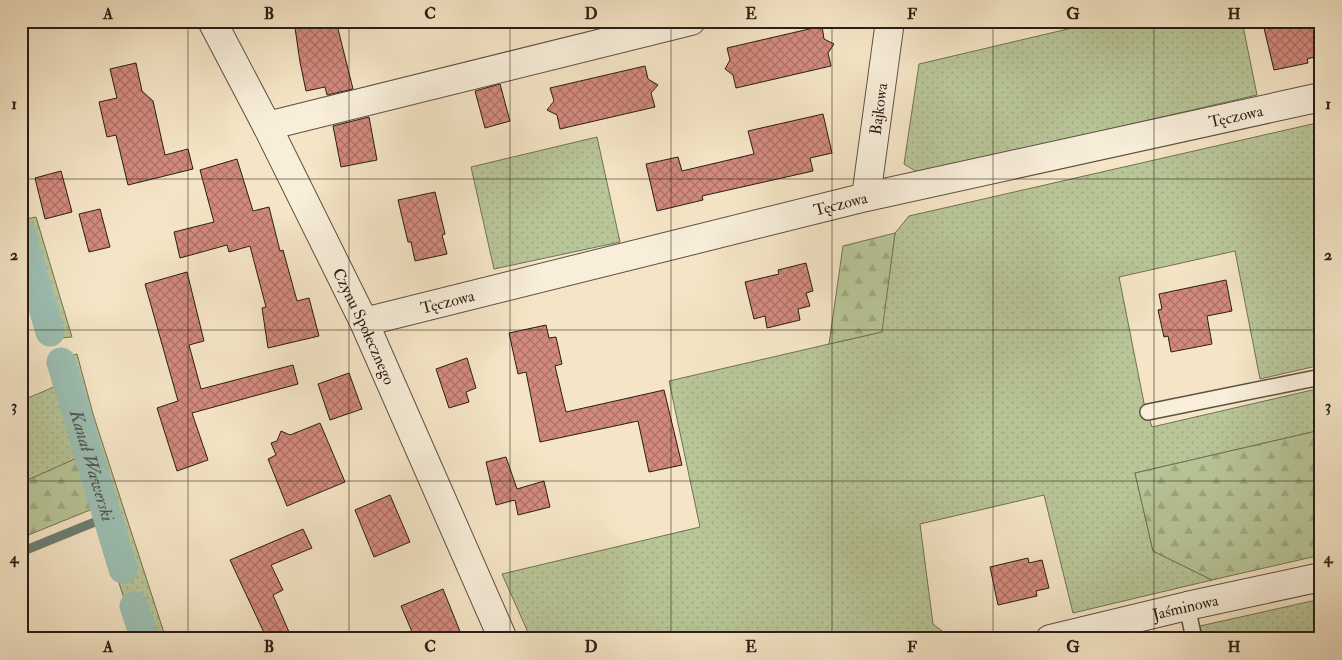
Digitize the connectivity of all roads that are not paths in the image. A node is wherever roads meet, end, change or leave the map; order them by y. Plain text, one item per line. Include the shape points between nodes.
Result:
1 (212, 21) edge
2 (691, 21) edge
3 (890, 21) edge
4 (1321, 97) edge
5 (267, 126) junction
6 (866, 197) junction
7 (364, 322) junction
8 (1321, 377) edge
9 (1148, 412) dead end
10 (1321, 577) edge
11 (1187, 606) junction
12 (503, 639) edge
13 (1050, 639) edge
14 (1194, 639) edge

1 - 5 street, Czynu Społecznego
2 - 5 street
3 - 6 street, Bajkowa
4 - 6 street, Tęczowa
5 - 7 street, Czynu Społecznego
6 - 7 street, Tęczowa
7 - 12 street, Czynu Społecznego
8 - 9 lane
10 - 11 street, Jaśminowa
11 - 13 street, Jaśminowa
11 - 14 lane

